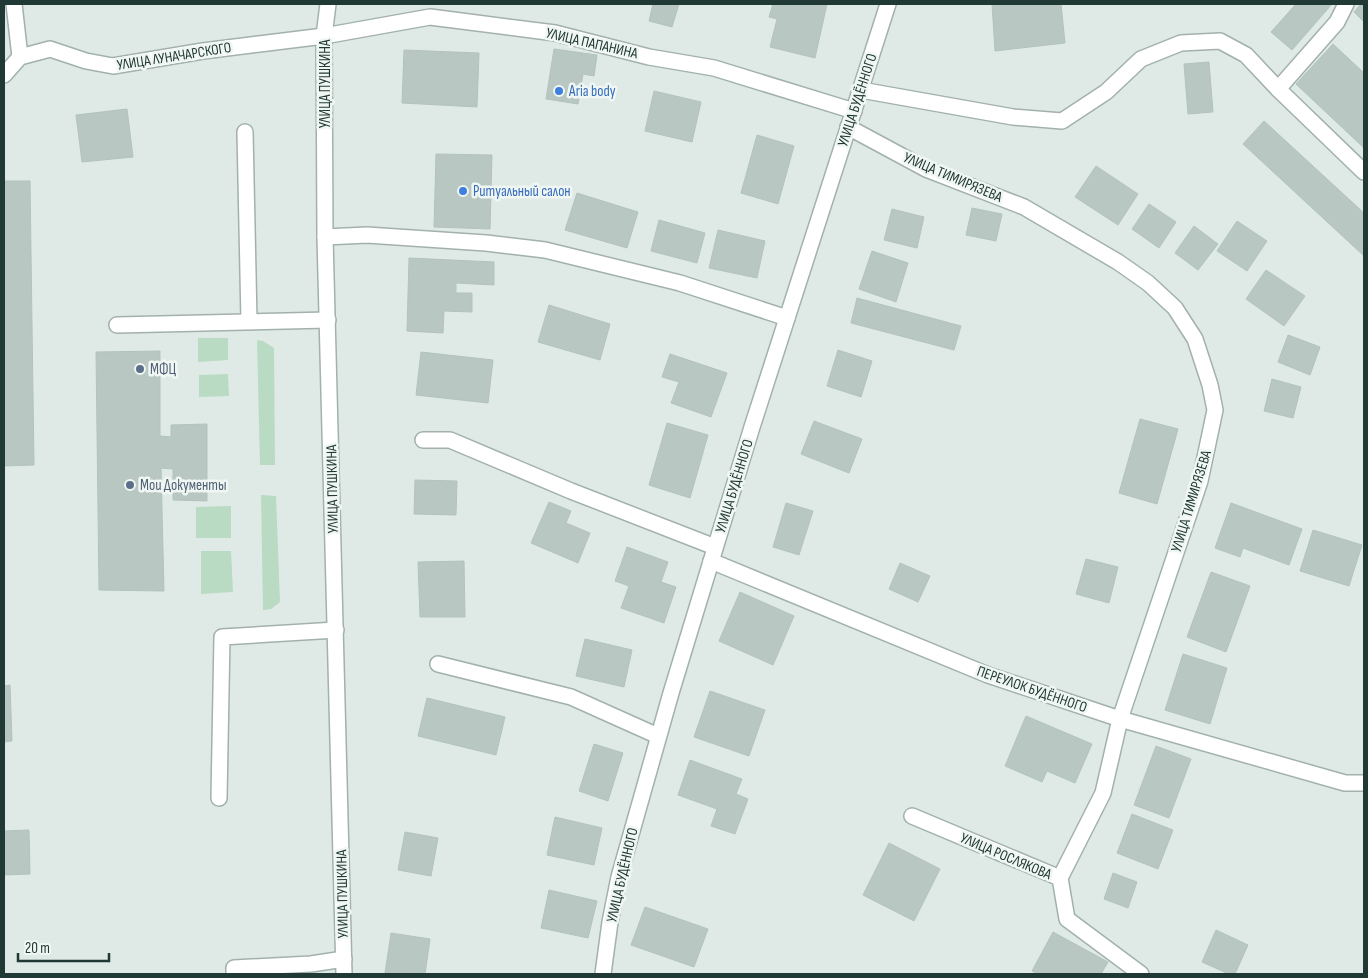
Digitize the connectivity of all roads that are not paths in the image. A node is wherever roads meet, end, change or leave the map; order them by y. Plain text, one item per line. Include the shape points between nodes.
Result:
1 (14, 4) edge
2 (328, 4) edge
3 (888, 4) edge
4 (1346, 4) edge
5 (324, 36) junction
6 (20, 57) junction
7 (4, 75) edge
8 (1278, 89) junction
9 (861, 90) junction
10 (854, 111) junction
11 (848, 127) junction
12 (245, 132) dead end
13 (1364, 172) edge
14 (325, 238) junction
15 (787, 318) junction
16 (328, 320) junction
17 (249, 321) junction
18 (117, 325) dead end
19 (423, 440) dead end
20 (713, 554) junction
21 (336, 630) junction
22 (438, 664) dead end
23 (1120, 719) junction
24 (658, 736) junction
25 (1364, 783) edge
26 (219, 798) dead end
27 (912, 816) dead end
28 (1060, 878) junction
29 (344, 967) edge
30 (234, 974) edge
31 (603, 974) edge
32 (1141, 974) edge

1 - 6 street
2 - 5 street, УЛИЦА ПУШКИНА
3 - 9 street, УЛИЦА БУДЁННОГО
4 - 8 street via 1337,22
5 - 6 street, УЛИЦА ЛУНАЧАРСКОГО via 113,66 50,49
5 - 10 street, УЛИЦА ПАПАНИНА via 430,17 555,33 649,57 714,68
5 - 14 street, УЛИЦА ПУШКИНА
6 - 7 street
8 - 9 street via 1246,55 1220,41 1181,43 1141,59 1106,92 1062,121 1013,117
8 - 13 street
9 - 10 street, УЛИЦА БУДЁННОГО
10 - 11 street, УЛИЦА БУДЁННОГО
11 - 15 street, УЛИЦА БУДЁННОГО
11 - 23 street, УЛИЦА ТИМИРЯЗЕВА via 926,169 1024,207 1118,262 1148,282 1176,308 1195,339 1215,410 1200,481
12 - 17 street
14 - 15 street via 367,235 545,250 680,283
14 - 16 street, УЛИЦА ПУШКИНА
15 - 20 street, УЛИЦА БУДЁННОГО
16 - 17 street
16 - 21 street, УЛИЦА ПУШКИНА
17 - 18 street
19 - 20 street, ПЕРЕУЛОК БУДЁННОГО via 450,440
20 - 23 street, ПЕРЕУЛОК БУДЁННОГО via 988,675
20 - 24 street, УЛИЦА БУДЁННОГО
21 - 26 street via 222,637
21 - 29 street, УЛИЦА ПУШКИНА
22 - 24 street via 571,697
23 - 25 street, ПЕРЕУЛОК БУДЁННОГО via 1345,782
23 - 28 street, УЛИЦА ТИМИРЯЗЕВА via 1103,793
24 - 31 street, УЛИЦА БУДЁННОГО via 618,877
27 - 28 street, УЛИЦА РОСЛЯКОВА
28 - 32 street, УЛИЦА РОСЛЯКОВА via 1067,919
29 - 30 street via 311,964 234,968

